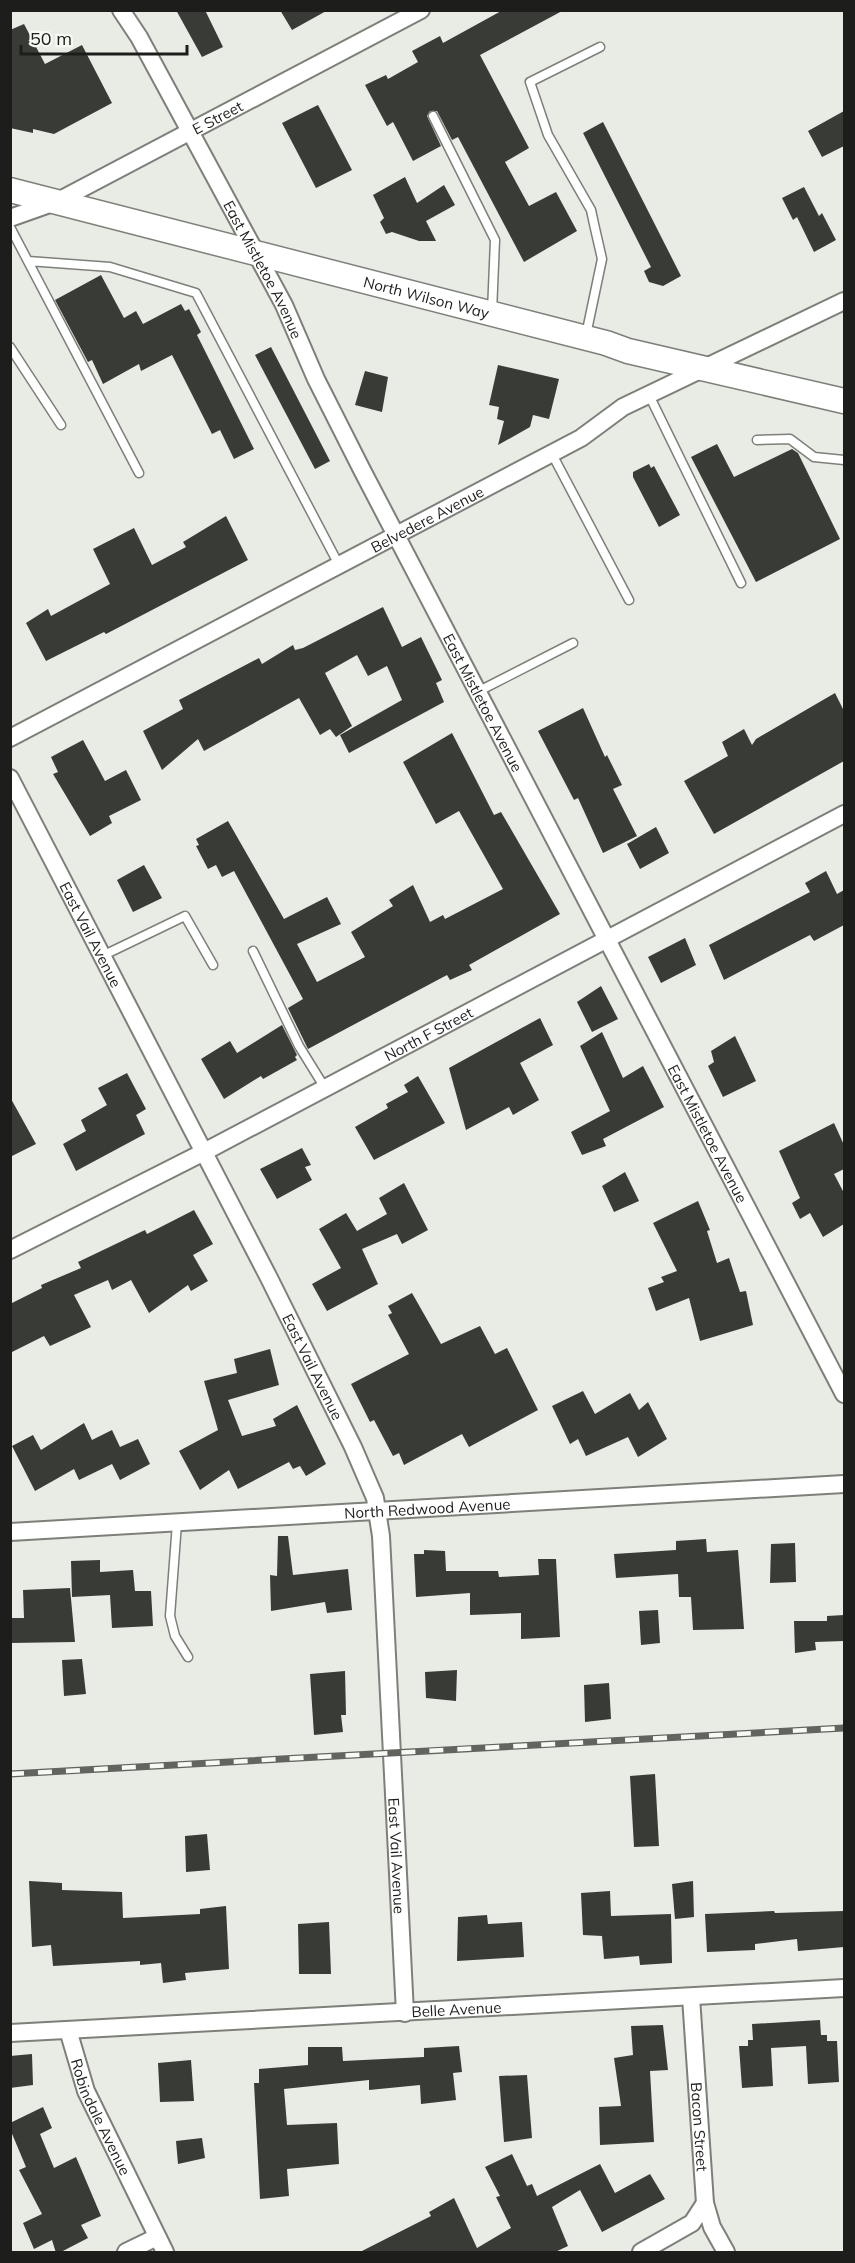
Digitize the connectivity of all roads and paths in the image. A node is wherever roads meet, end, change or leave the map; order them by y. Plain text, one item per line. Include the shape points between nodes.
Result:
1 (121, 10) edge
2 (421, 10) edge
3 (600, 47) dead end
4 (433, 116) dead end
5 (189, 131) junction
6 (10, 190) edge
7 (58, 201) junction
8 (10, 218) edge
9 (10, 227) edge
10 (255, 253) junction
11 (28, 261) junction
12 (844, 301) edge
13 (492, 315) junction
14 (586, 338) junction
15 (10, 347) edge
16 (704, 368) junction
17 (649, 395) junction
18 (844, 401) edge
19 (61, 425) dead end
20 (757, 440) dead end
21 (552, 454) junction
22 (844, 460) edge
23 (139, 473) dead end
24 (397, 534) junction
25 (339, 565) junction
26 (741, 583) dead end
27 (628, 600) dead end
28 (573, 643) dead end
29 (479, 692) junction
30 (10, 738) edge
31 (10, 777) edge
32 (844, 814) edge
33 (607, 938) junction
34 (253, 951) dead end
35 (102, 956) junction
36 (213, 965) dead end
37 (325, 1088) junction
38 (204, 1152) junction
39 (10, 1250) edge
40 (844, 1394) edge
41 (844, 1484) edge
42 (377, 1512) junction
43 (177, 1523) junction
44 (10, 1532) edge
45 (188, 1657) dead end
46 (844, 1988) edge
47 (691, 1997) junction
48 (405, 2013) junction
49 (68, 2030) junction
50 (10, 2033) edge
51 (705, 2203) junction
52 (157, 2237) junction
53 (126, 2253) edge
54 (165, 2253) edge
55 (641, 2253) edge
56 (726, 2253) edge

1 - 5 street, East Mistletoe Avenue
2 - 5 street, E Street
3 - 14 lane via 530,81 548,135 591,210 602,259
4 - 13 lane via 495,240
5 - 7 street, E Street
5 - 10 street, East Mistletoe Avenue
6 - 7 main road, North Wilson Way
7 - 8 street, E Street
7 - 10 main road, North Wilson Way
9 - 11 lane
10 - 13 main road, North Wilson Way
10 - 24 street, East Mistletoe Avenue
11 - 23 lane
11 - 25 lane via 110,267 196,293
12 - 16 street, Belvedere Avenue
13 - 14 main road, North Wilson Way
14 - 16 main road, North Wilson Way
15 - 19 lane
16 - 17 street, Belvedere Avenue
16 - 18 main road, North Wilson Way
17 - 21 street, Belvedere Avenue via 623,407 603,424
17 - 26 lane
20 - 22 lane via 790,439 814,457
21 - 24 street, Belvedere Avenue
21 - 27 lane
24 - 25 street, Belvedere Avenue
24 - 29 street, East Mistletoe Avenue
25 - 30 street, Belvedere Avenue
28 - 29 lane
29 - 33 street, East Mistletoe Avenue
31 - 35 street, East Vail Avenue
32 - 33 street, North F Street
33 - 37 street, North F Street
33 - 40 street, East Mistletoe Avenue
34 - 37 lane via 299,1046
35 - 36 lane via 185,916
35 - 38 street, East Vail Avenue
37 - 38 street, North F Street
38 - 39 street, North F Street
38 - 42 street, East Vail Avenue via 368,1479
41 - 42 street, North Redwood Avenue
42 - 43 street, North Redwood Avenue
42 - 48 street, East Vail Avenue
43 - 44 street, North Redwood Avenue
43 - 45 lane via 170,1616 175,1636
46 - 47 street, Belle Avenue
47 - 48 street, Belle Avenue
47 - 51 street, Bacon Street
48 - 49 street, Belle Avenue
49 - 50 street
49 - 52 street, Robindale Avenue via 86,2091
51 - 55 street via 692,2223
51 - 56 street, Bacon Street via 712,2228
52 - 53 street
52 - 54 street, Robindale Avenue

